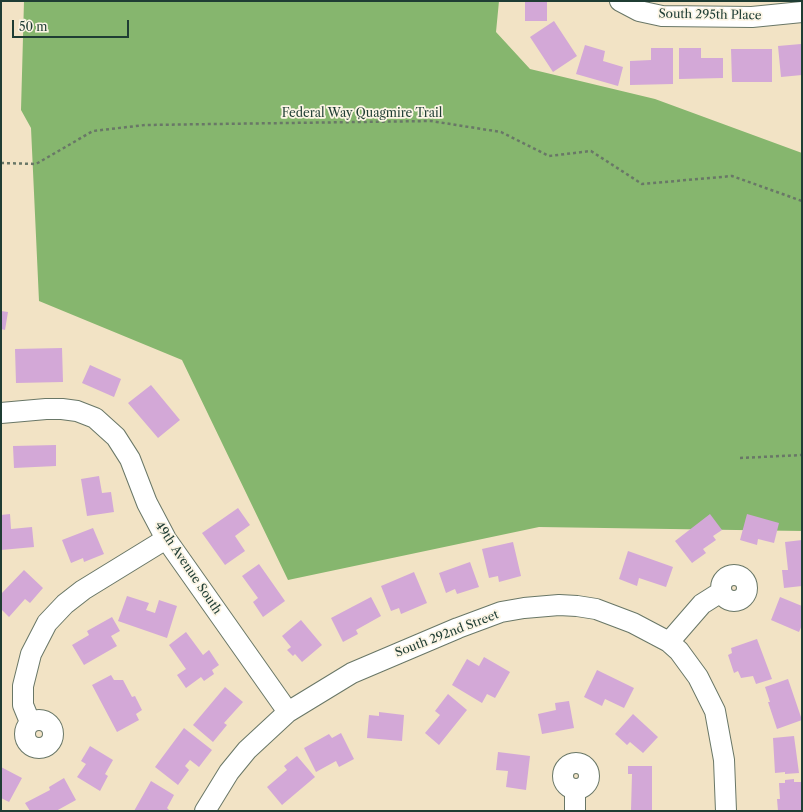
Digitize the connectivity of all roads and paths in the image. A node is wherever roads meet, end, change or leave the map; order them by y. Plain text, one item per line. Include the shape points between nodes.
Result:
1 (620, 1) edge
2 (793, 9) edge
3 (1, 163) edge
4 (802, 201) edge
5 (2, 413) edge
6 (802, 454) edge
7 (740, 458) dead end
8 (166, 539) junction
9 (721, 592) dead end
10 (669, 642) junction
11 (288, 712) junction
12 (30, 722) dead end
13 (575, 789) dead end
14 (206, 811) edge
15 (575, 811) edge
16 (726, 811) edge

1 - 2 street, South 295th Place via 640,11 662,16 752,16
3 - 4 path, Federal Way Quagmire Trail via 36,164 94,131 144,125 431,121 501,132 549,156 590,151 642,184 732,176
5 - 8 street, 49th Avenue South via 62,409 77,411 105,426 116,436 125,450 147,503
6 - 7 path
8 - 11 street, 49th Avenue South
8 - 12 street via 83,590 60,608 47,623 31,654 23,681 23,706
9 - 10 street via 702,604
10 - 11 street, South 292nd Street via 634,623 596,609 559,605 501,612 352,673
10 - 16 street, South 292nd Street via 698,677 715,712 724,760
11 - 14 street, South 292nd Street via 247,750 229,772
13 - 15 street

